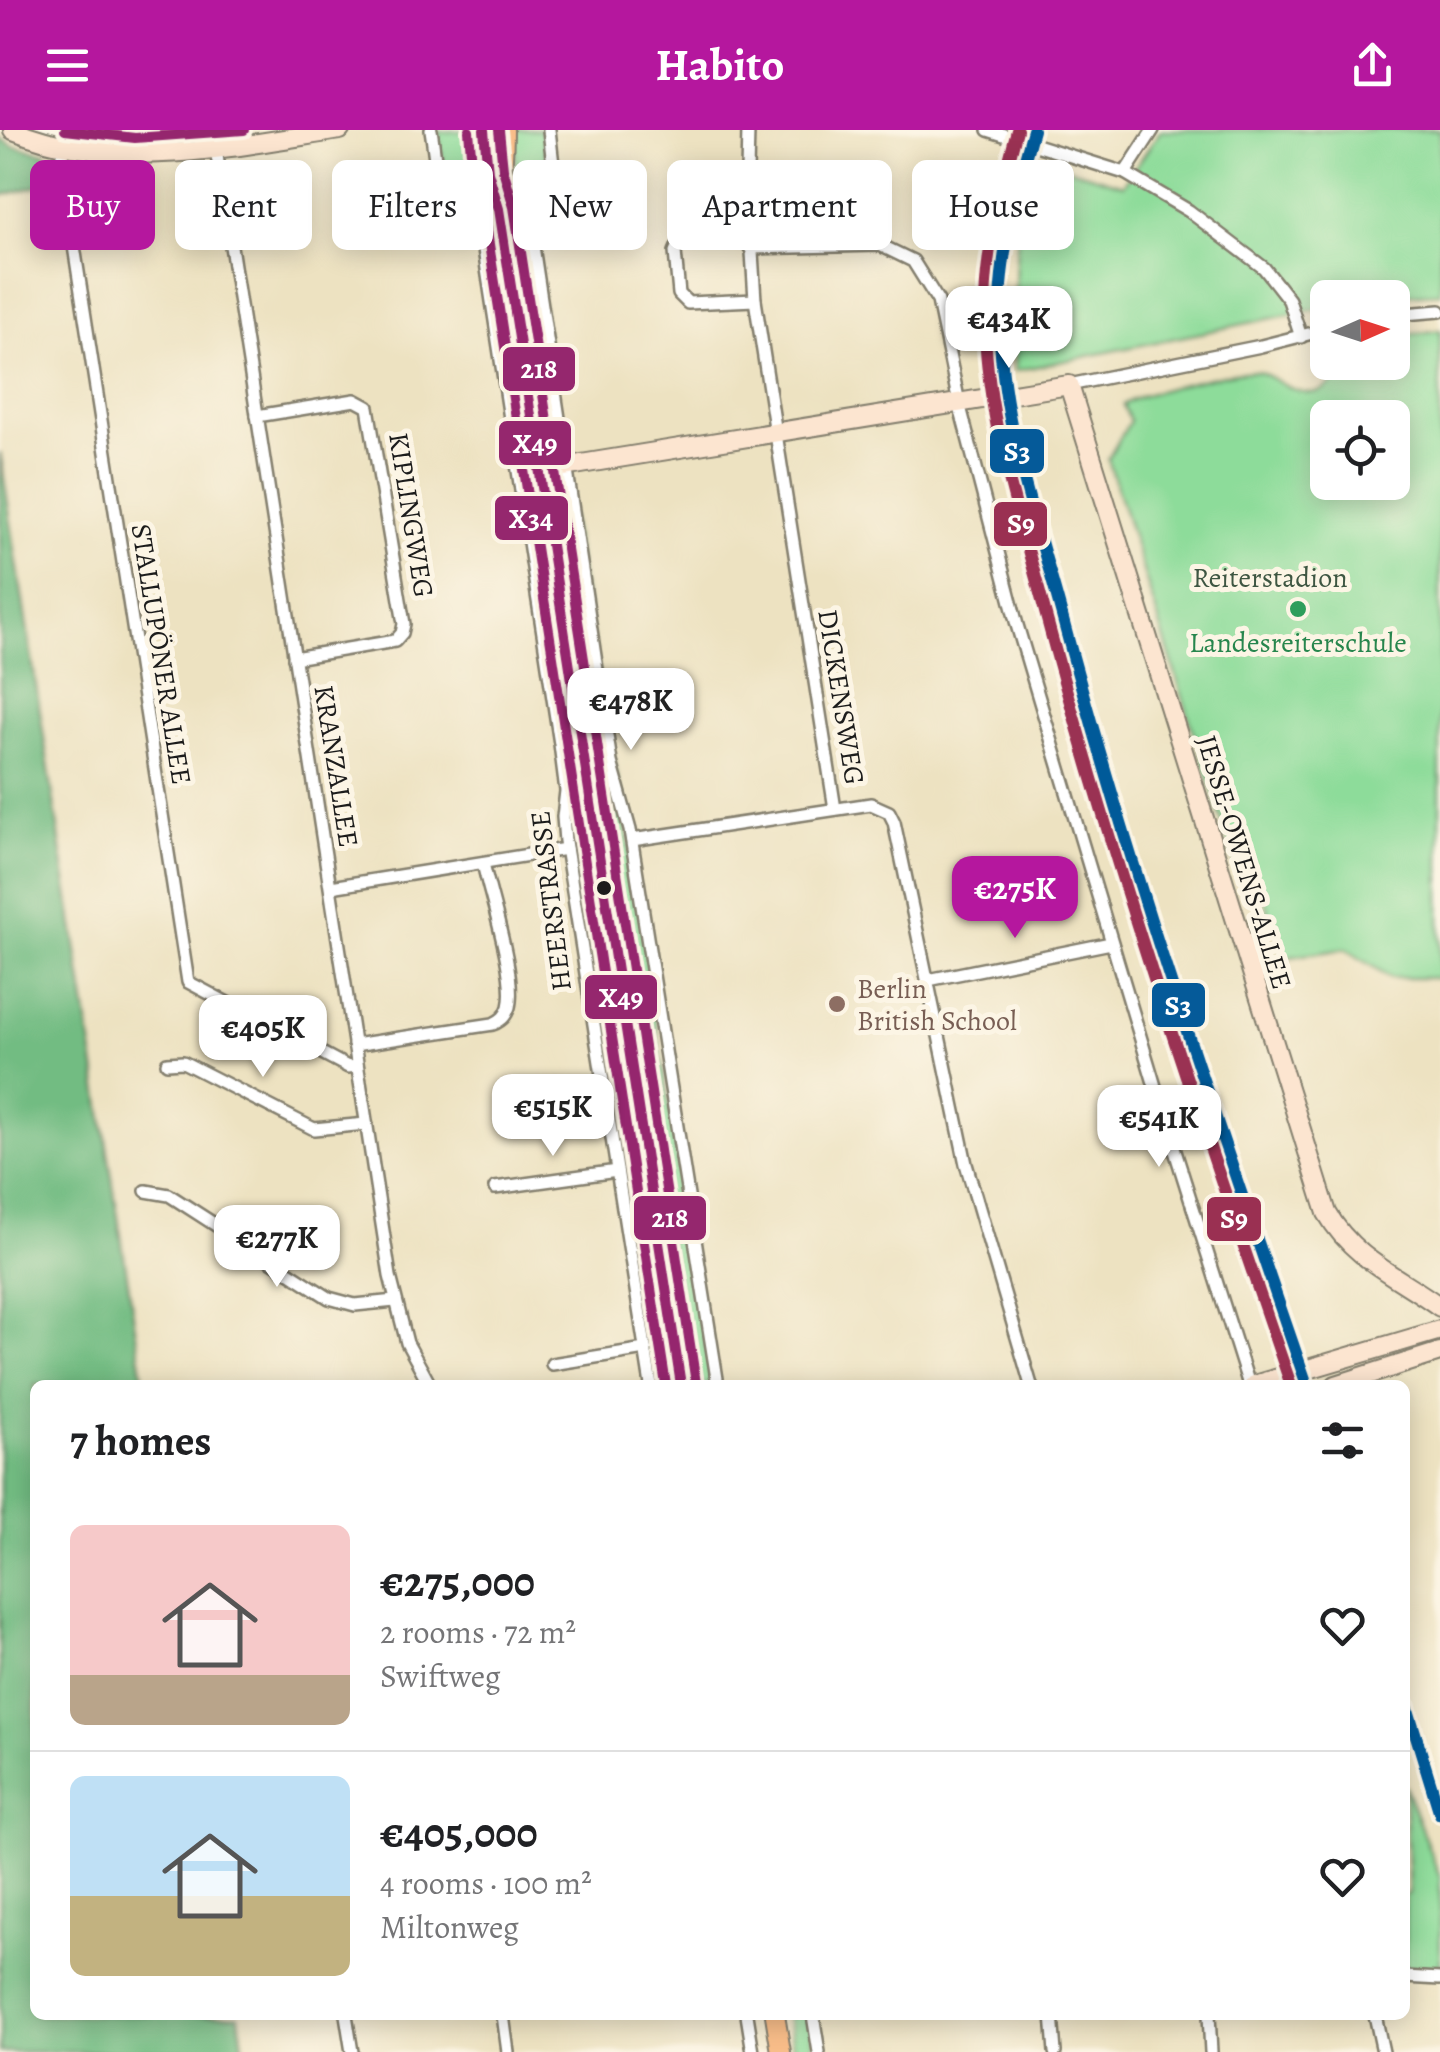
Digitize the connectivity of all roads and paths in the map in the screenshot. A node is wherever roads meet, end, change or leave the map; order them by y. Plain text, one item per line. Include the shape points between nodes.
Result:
1 (13, 130) edge
2 (340, 130) edge
3 (431, 130) edge
4 (484, 130) edge
5 (504, 130) edge
6 (549, 130) edge
7 (748, 130) edge
8 (1153, 130) edge
9 (994, 132) edge
10 (63, 146) junction
11 (216, 149) junction
12 (749, 160) edge
13 (1125, 173) junction
14 (499, 209) junction
15 (892, 249) edge
16 (676, 250) edge
17 (750, 250) edge
18 (755, 300) junction
19 (1440, 311) edge
20 (1410, 314) edge
21 (1310, 334) edge
22 (1302, 336) junction
23 (1069, 385) junction
24 (967, 402) junction
25 (257, 416) junction
26 (776, 434) junction
27 (568, 467) junction
28 (538, 471) junction
29 (294, 658) junction
30 (835, 808) junction
31 (632, 840) junction
32 (566, 849) junction
33 (483, 863) junction
34 (331, 887) junction
35 (1111, 942) junction
36 (928, 980) junction
37 (354, 1045) junction
38 (167, 1064) dead end
39 (356, 1066) junction
40 (366, 1124) junction
41 (616, 1171) junction
42 (495, 1188) dead end
43 (146, 1191) dead end
44 (395, 1301) junction
45 (1440, 1307) edge
46 (1440, 1330) edge
47 (645, 1349) junction
48 (1440, 1352) edge
49 (552, 1364) dead end
50 (427, 1380) edge
51 (649, 1380) edge
52 (680, 1380) edge
53 (717, 1380) edge
54 (1030, 1380) edge
55 (1254, 1380) edge
56 (1268, 1380) edge
57 (1352, 1380) edge
58 (1410, 1977) edge
59 (1440, 1980) edge
60 (347, 2020) edge
61 (504, 2020) edge
62 (748, 2020) edge
63 (776, 2020) edge
64 (815, 2020) edge
65 (1052, 2020) edge
66 (1209, 2020) edge
67 (1377, 2020) edge
68 (352, 2052) edge
69 (508, 2052) edge
70 (752, 2052) edge
71 (781, 2052) edge
72 (819, 2052) edge
73 (1055, 2052) edge
74 (1211, 2052) edge
75 (1383, 2052) edge

1 - 10 street
2 - 11 street
3 - 32 street, HEERSTRASSE via 446,198 474,222 483,243 560,744
4 - 14 main road, HEERSTRASSE
5 - 14 main road, HEERSTRASSE
6 - 27 street via 555,182 531,233
7 - 12 street, DICKENSWEG
8 - 13 street
9 - 13 street
10 - 11 street via 167,155
10 - 39 street, STALLUPÖNER ALLEE via 188,982
11 - 25 street, KRANZALLEE
13 - 22 street via 1190,211 1264,268 1289,300
14 - 28 main road, HEERSTRASSE
15 - 24 street via 913,260 938,301
16 - 18 street via 682,300
17 - 18 street, DICKENSWEG
18 - 26 street, DICKENSWEG
19 - 20 street
21 - 22 street
22 - 23 street
23 - 24 street
23 - 45 street, JESSE-OWENS-ALLEE via 1328,1213 1361,1256
24 - 26 street
24 - 35 street via 1016,625
25 - 29 street, KRANZALLEE
25 - 29 street, KIPLINGWEG via 356,400 368,407 404,624 395,641
26 - 27 street
26 - 30 street, DICKENSWEG
27 - 28 street
27 - 31 street via 611,762
28 - 52 main road, HEERSTRASSE
29 - 34 street, KRANZALLEE
30 - 31 street
30 - 36 street, DICKENSWEG via 871,804 889,812
31 - 53 street
32 - 33 street
32 - 41 street, HEERSTRASSE
33 - 34 street
33 - 37 street via 508,970 508,1012 493,1024
34 - 37 street, KRANZALLEE
35 - 36 street
35 - 55 street
36 - 54 street, DICKENSWEG via 966,1164
37 - 39 street, KRANZALLEE
38 - 40 street via 182,1062 314,1129
39 - 40 street, KRANZALLEE
40 - 44 street, KRANZALLEE
41 - 42 street
41 - 47 street, HEERSTRASSE
43 - 44 street via 169,1194 330,1298 355,1305
44 - 50 street, KRANZALLEE
46 - 56 street
47 - 49 street
47 - 51 street, HEERSTRASSE
48 - 57 street
58 - 59 street
60 - 68 street
61 - 69 street
62 - 70 street
63 - 71 main road
64 - 72 street
65 - 73 street
66 - 74 street
67 - 75 street

